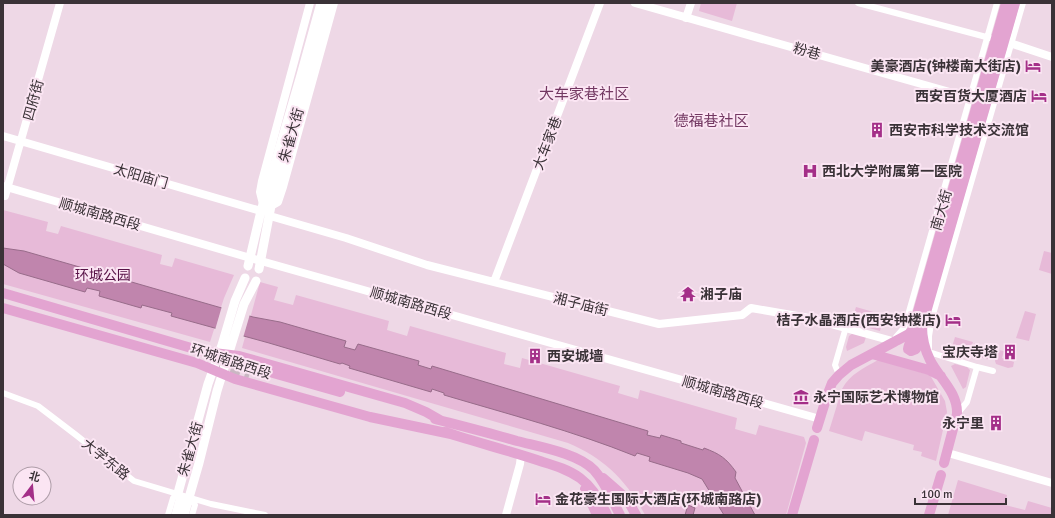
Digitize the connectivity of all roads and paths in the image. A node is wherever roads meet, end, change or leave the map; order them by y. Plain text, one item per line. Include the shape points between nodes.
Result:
1 (60, 3) edge
2 (310, 3) edge
3 (320, 3) edge
4 (329, 3) edge
5 (334, 3) edge
6 (600, 3) edge
7 (635, 3) edge
8 (691, 3) edge
9 (858, 3) edge
10 (997, 3) edge
11 (1006, 3) edge
12 (1015, 3) edge
13 (1024, 3) edge
14 (686, 18) junction
15 (1000, 40) junction
16 (1052, 57) edge
17 (974, 99) junction
18 (3, 136) edge
19 (22, 141) junction
20 (5, 186) edge
21 (5, 196) dead end
22 (265, 207) junction
23 (270, 216) junction
24 (249, 262) junction
25 (260, 265) junction
26 (245, 278) dead end
27 (256, 281) dead end
28 (494, 282) junction
29 (3, 293) edge
30 (3, 308) edge
31 (919, 323) junction
32 (846, 327) junction
33 (894, 341) junction
34 (876, 352) junction
35 (219, 353) junction
36 (928, 354) junction
37 (229, 355) junction
38 (977, 367) junction
39 (993, 371) dead end
40 (218, 372) junction
41 (839, 375) junction
42 (941, 376) junction
43 (3, 393) edge
44 (957, 414) junction
45 (440, 420) junction
46 (819, 424) joint
47 (451, 434) junction
48 (814, 440) dead end
49 (948, 453) junction
50 (522, 455) junction
51 (944, 463) dead end
52 (593, 470) junction
53 (941, 475) dead end
54 (580, 478) junction
55 (1052, 483) edge
56 (178, 493) junction
57 (189, 498) junction
58 (168, 515) edge
59 (176, 515) edge
60 (184, 515) edge
61 (192, 515) edge
62 (266, 515) edge
63 (506, 515) edge
64 (597, 515) edge
65 (607, 515) edge
66 (620, 515) edge
67 (636, 515) edge
68 (792, 515) edge
69 (929, 515) edge

1 - 19 street, 四府街
2 - 22 street via 262,181 260,192
3 - 22 main road, 朱雀大街
4 - 22 main road, 朱雀大街
5 - 22 street via 278,202
6 - 28 street, 大车家巷
7 - 14 street, 粉巷
8 - 14 street
9 - 15 street
10 - 15 street
11 - 15 main road, 南大街
12 - 15 main road, 南大街
13 - 15 street
14 - 17 street, 粉巷
15 - 16 street
15 - 17 main road, 南大街
15 - 31 main road, 南大街
15 - 36 street via 932,318
17 - 31 main road, 南大街
17 - 33 street via 906,322
18 - 19 street, 太阳庙门
19 - 20 street, 四府街
19 - 22 street, 太阳庙门
20 - 21 street, 四府街
20 - 24 street, 顺城南路西段
22 - 23 main road, 朱雀大街
22 - 24 main road, 朱雀大街
23 - 25 main road, 朱雀大街
23 - 28 street, 湘子庙街 via 346,238 427,266
24 - 25 street, 顺城南路西段
25 - 46 street, 顺城南路西段
26 - 35 main road, 朱雀大街
27 - 37 main road, 朱雀大街 via 244,304
28 - 32 street, 湘子庙街 via 659,324 742,315 751,308
29 - 35 main road, 环城南路西段 via 205,352
30 - 40 main road, 环城南路西段 via 196,363
31 - 33 main road, 南大街 via 909,334
31 - 36 main road, 南大街
32 - 33 street, 湘子庙街
32 - 41 street via 835,365
33 - 34 main road, 南大街
34 - 41 main road, 南大街 via 851,365
34 - 42 main road
35 - 37 main road, 环城南路西段
35 - 40 main road, 朱雀大街
36 - 38 street
36 - 42 main road, 南大街
37 - 40 main road, 朱雀大街
37 - 45 main road, 环城南路西段 via 405,403
38 - 39 street
38 - 44 street via 967,402
40 - 47 main road, 环城南路西段 via 370,417
40 - 56 main road, 朱雀大街
40 - 57 main road, 朱雀大街
41 - 46 main road via 832,383
42 - 44 main road, 南大街 via 956,400
43 - 56 street, 大学东路 via 38,406 134,481
44 - 49 main road
45 - 47 main road, 环城南路西段 via 251,372
45 - 52 main road, 环城南路西段 via 567,455
47 - 50 main road, 环城南路西段
48 - 68 main road
49 - 51 main road
49 - 55 street
50 - 54 main road, 环城南路西段 via 558,467
50 - 63 street
52 - 66 main road, 环城南路西段 via 606,487
52 - 67 main road via 627,499
53 - 69 main road
54 - 64 main road
54 - 65 main road, 环城南路西段 via 599,499
56 - 57 street, 大学东路
56 - 58 street via 173,498
56 - 59 main road, 朱雀大街 via 180,500
57 - 60 main road, 朱雀大街
57 - 61 street via 195,505
57 - 62 street, 大学东路

